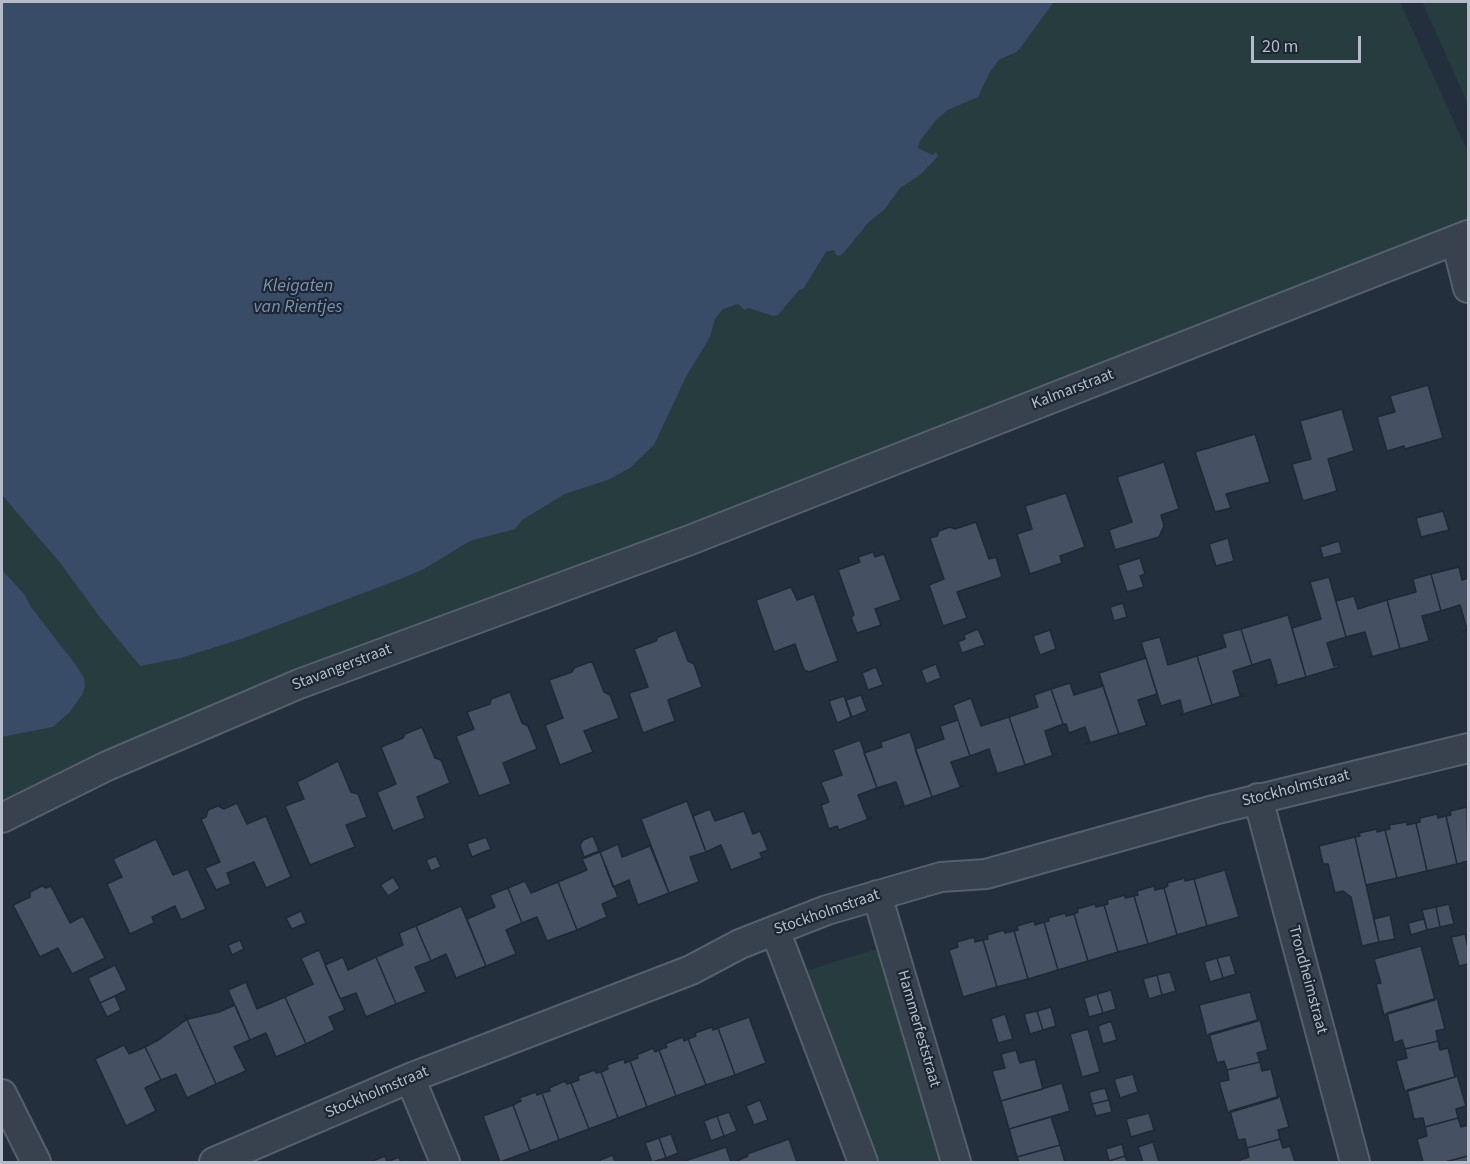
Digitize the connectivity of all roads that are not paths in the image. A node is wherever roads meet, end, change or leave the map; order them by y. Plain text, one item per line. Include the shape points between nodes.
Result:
1 (1462, 238) edge
2 (1468, 288) edge
3 (690, 540) joint
4 (1468, 748) edge
5 (1258, 798) junction
6 (2, 818) edge
7 (878, 896) junction
8 (775, 930) junction
9 (410, 1078) junction
10 (2, 1094) edge
11 (36, 1162) edge
12 (214, 1162) edge
13 (445, 1162) edge
14 (863, 1162) edge
15 (956, 1162) edge
16 (1355, 1162) edge

1 - 2 street, Kalmarstraat
1 - 3 street, Kalmarstraat
3 - 6 street, Stavangerstraat via 299,684 107,766
4 - 5 street, Stockholmstraat
5 - 7 street, Stockholmstraat via 986,874 941,877
5 - 16 street, Trondheimstraat
7 - 8 street, Stockholmstraat
7 - 15 street, Hammerfeststraat
8 - 9 street, Stockholmstraat via 691,970
8 - 14 street
9 - 12 street, Stockholmstraat
9 - 13 street
10 - 11 street

